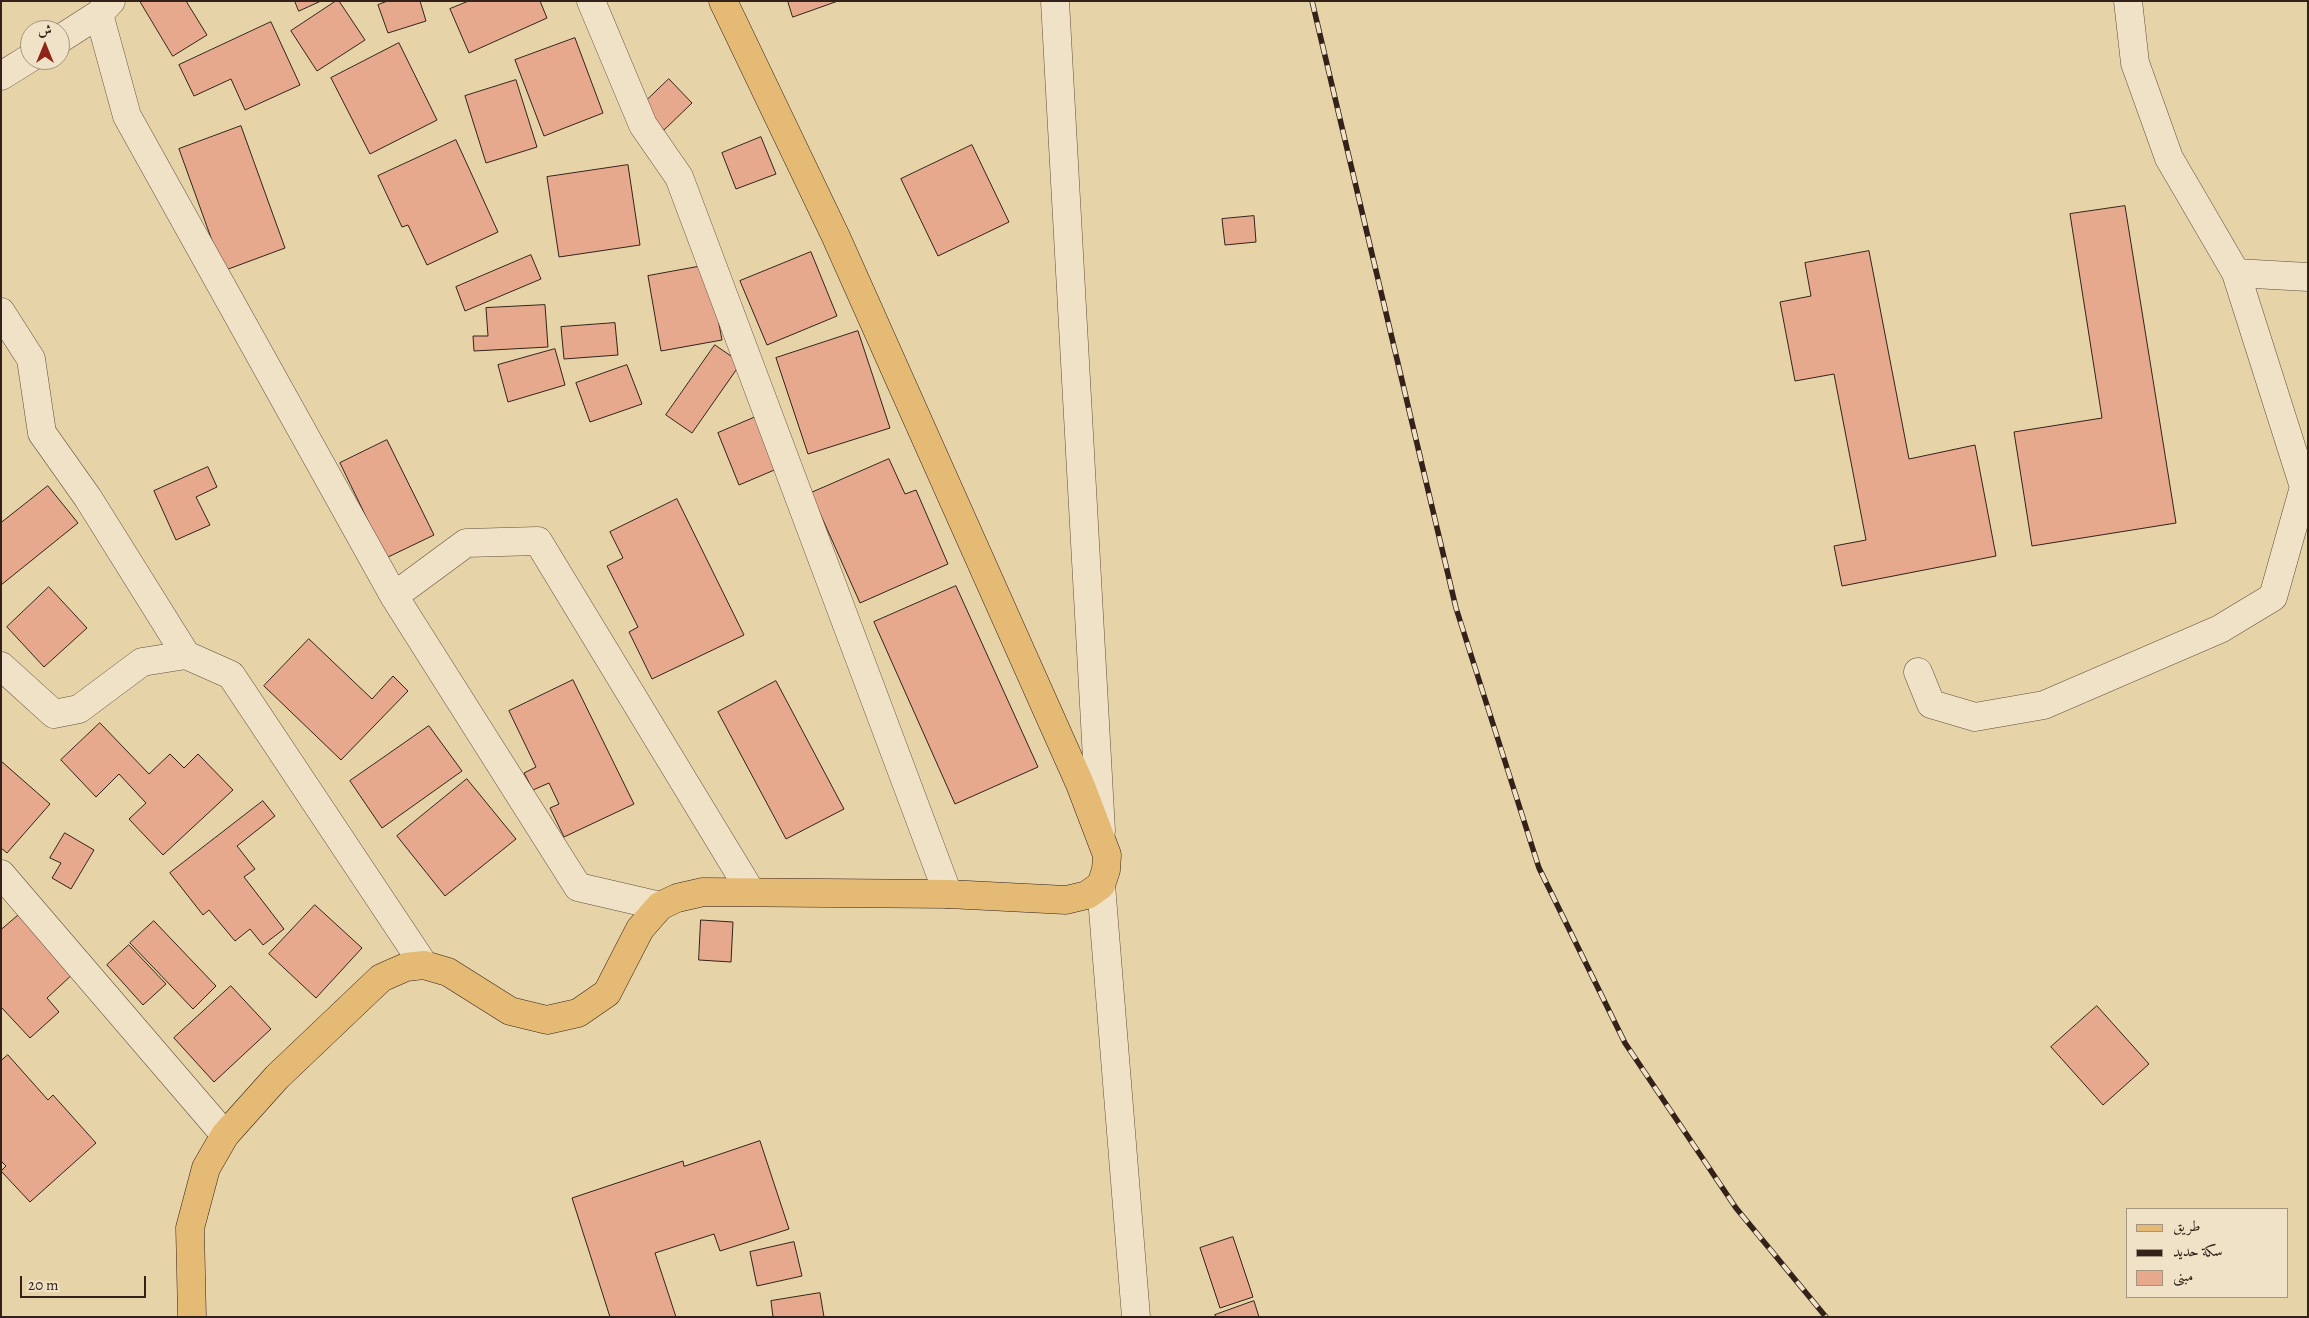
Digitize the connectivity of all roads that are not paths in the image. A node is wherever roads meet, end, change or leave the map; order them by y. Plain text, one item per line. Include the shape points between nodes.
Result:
1 (591, 1) edge
2 (723, 1) edge
3 (1055, 1) edge
4 (2128, 1) edge
5 (105, 8) edge
6 (70, 32) edge
7 (20, 64) edge
8 (1, 76) edge
9 (2236, 273) junction
10 (2308, 277) edge
11 (1, 312) edge
12 (394, 596) junction
13 (186, 655) junction
14 (1, 666) edge
15 (1918, 672) dead end
16 (1101, 835) junction
17 (1101, 885) junction
18 (6, 888) edge
19 (751, 892) junction
20 (948, 894) junction
21 (660, 906) junction
22 (424, 965) junction
23 (225, 1135) junction
24 (192, 1317) edge
25 (1136, 1317) edge

1 - 20 street via 643,125 679,178
2 - 16 main road via 844,255
3 - 16 street
4 - 9 street via 2135,63 2169,158
5 - 6 street
5 - 12 street via 126,116
7 - 8 street
9 - 10 street
9 - 15 street via 2304,487 2273,597 2220,629 2044,705 1974,716 1931,704
11 - 13 street via 31,359 42,433 88,498
12 - 19 street via 466,543 538,541
12 - 21 street via 578,887
13 - 14 street via 142,662 79,710 54,714
13 - 22 street via 230,675
16 - 17 main road via 1107,855
17 - 20 main road via 1087,895 1066,900
17 - 25 street
18 - 23 street
19 - 20 main road
19 - 21 main road via 703,892
21 - 22 main road via 640,930 607,993 578,1013 547,1020 510,1011 448,972
22 - 23 main road via 406,967 381,978 277,1077
23 - 24 main road via 206,1168 190,1228

